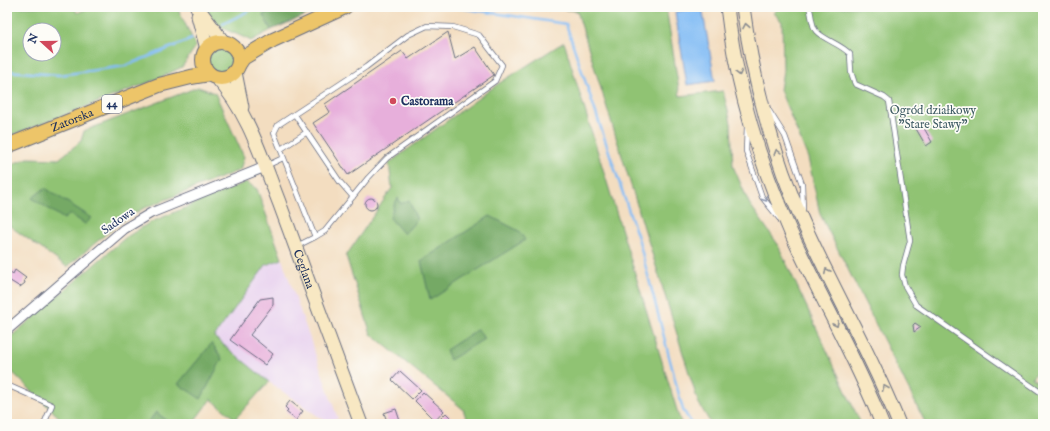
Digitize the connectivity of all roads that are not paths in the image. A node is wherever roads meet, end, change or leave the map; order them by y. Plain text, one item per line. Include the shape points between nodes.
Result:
1 (196, 7) edge
2 (345, 7) edge
3 (727, 7) edge
4 (743, 7) edge
5 (809, 7) edge
6 (273, 40) junction
7 (227, 44) junction
8 (205, 52) junction
9 (237, 68) junction
10 (213, 76) junction
11 (159, 85) junction
12 (244, 114) junction
13 (296, 115) junction
14 (307, 132) junction
15 (7, 146) edge
16 (280, 149) junction
17 (283, 158) junction
18 (265, 167) junction
19 (353, 197) junction
20 (315, 237) junction
21 (296, 247) junction
22 (7, 330) edge
23 (7, 385) edge
24 (1043, 394) edge
25 (44, 424) edge
26 (361, 424) edge
27 (882, 424) edge
28 (899, 424) edge

1 - 7 main road
1 - 8 main road
2 - 6 main road, 44
3 -> 27 main road via 747,108 772,187 791,233 870,394
28 -> 4 main road via 883,383 803,222 780,163 757,82
5 - 24 lane via 817,32 850,54 855,84 889,101 910,241 902,275 910,297 916,305
6 - 7 main road, 44
6 - 9 main road, 44 via 243,58
7 - 8 main road, 44 via 218,43
7 - 9 main road via 238,53
8 - 10 main road via 204,66
8 - 11 main road, Zatorska / 44 via 188,69
9 - 10 main road, 44 via 227,78
9 - 12 main road, Ceglana
10 - 11 main road, Zatorska / 44 via 196,76
10 - 12 main road, Ceglana via 229,91
11 - 15 main road, Zatorska / 44
12 - 18 main road, Ceglana
13 - 14 lane
13 - 16 lane via 278,125 274,134
13 - 19 lane via 408,35 427,26 453,27 479,35 502,65 495,81 387,158
14 - 16 lane
14 - 19 lane
16 - 17 lane
17 - 18 lane
17 - 20 lane
18 - 21 main road, Ceglana
18 - 22 street, Sadowa via 151,213 124,229
19 - 20 lane via 325,231
20 - 21 lane
21 - 26 main road, Ceglana
23 - 25 lane via 52,405

